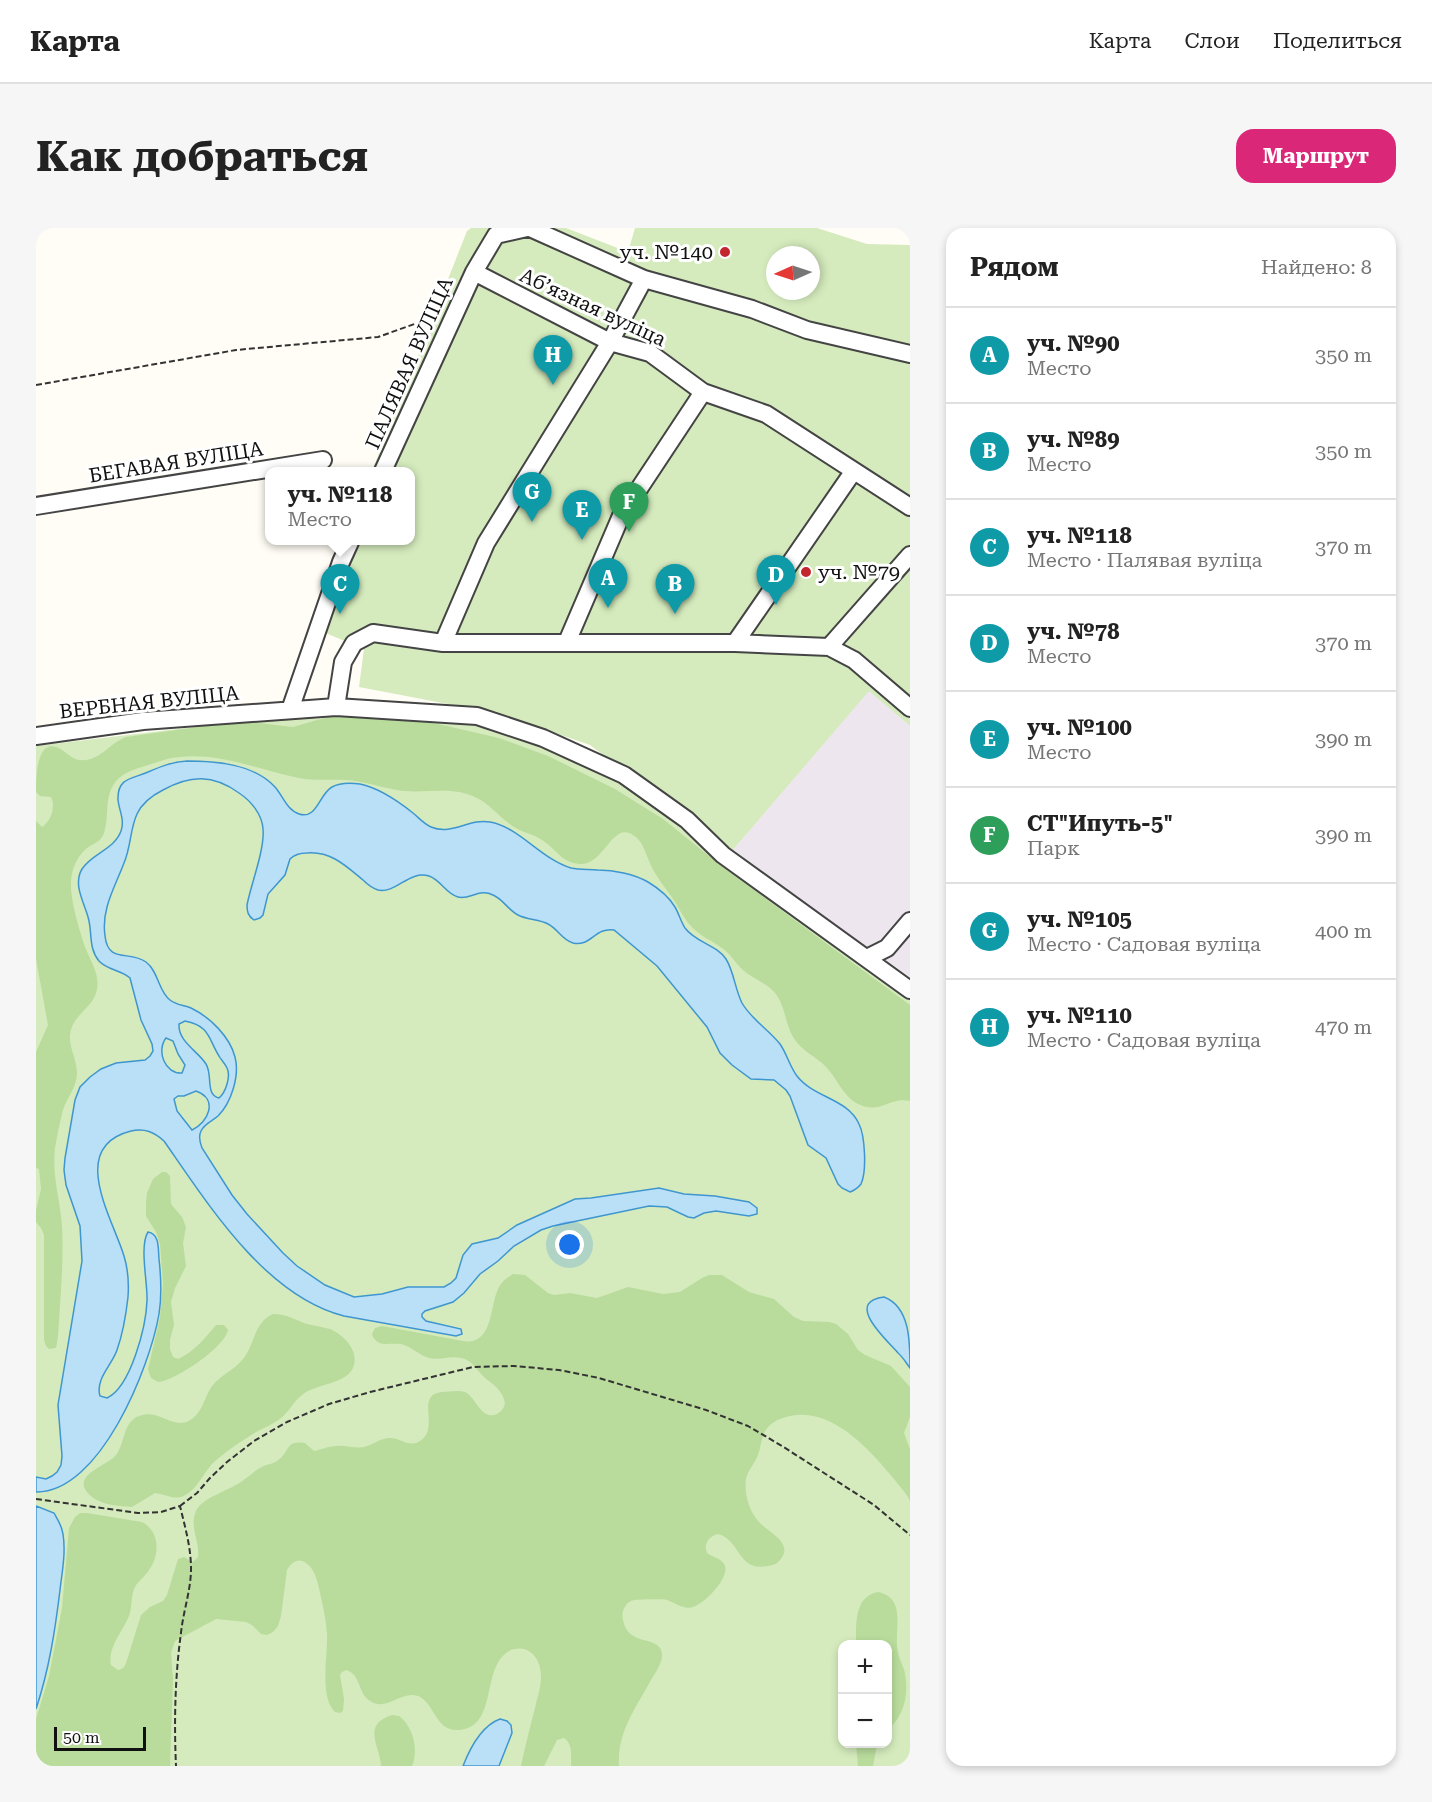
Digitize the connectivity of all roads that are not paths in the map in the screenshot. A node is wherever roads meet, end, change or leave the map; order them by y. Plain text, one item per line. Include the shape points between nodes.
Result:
1 (528, 228) edge
2 (474, 272) junction
3 (644, 279) junction
4 (610, 342) junction
5 (910, 354) edge
6 (703, 392) junction
7 (323, 460) dead end
8 (279, 467) edge
9 (385, 467) edge
10 (265, 469) edge
11 (854, 472) junction
12 (36, 506) edge
13 (910, 507) edge
14 (349, 545) edge
15 (910, 555) edge
16 (567, 642) junction
17 (443, 643) junction
18 (735, 644) junction
19 (829, 647) junction
20 (336, 707) junction
21 (910, 708) edge
22 (290, 710) junction
23 (36, 736) edge
24 (910, 921) edge
25 (867, 958) junction
26 (910, 990) edge

1 - 2 street, ПАЛЯВАЯ ВУЛІЦА via 496,235
1 - 3 street
2 - 4 street, Абʼязная вуліца
2 - 9 street, ПАЛЯВАЯ ВУЛІЦА
3 - 4 street
3 - 5 street via 752,309 807,330
4 - 6 street, Абʼязная вуліца via 650,353
4 - 17 street via 486,543
6 - 11 street, Абʼязная вуліца via 766,414
6 - 16 street via 621,516
7 - 8 street, БЕГАВАЯ ВУЛІЦА
10 - 12 street, БЕГАВАЯ ВУЛІЦА
11 - 13 street, Абʼязная вуліца
11 - 18 street
14 - 22 street
15 - 19 street
16 - 17 street
16 - 18 street
17 - 20 street via 373,633 354,643 342,662
18 - 19 street
19 - 21 street via 854,660
20 - 22 street, ВЕРБНАЯ ВУЛІЦА
20 - 25 street, ВЕРБНАЯ ВУЛІЦА via 477,716 592,759 624,775 687,820 723,855
22 - 23 street, ВЕРБНАЯ ВУЛІЦА via 143,720
24 - 25 street via 887,948
25 - 26 street, ВЕРБНАЯ ВУЛІЦА

